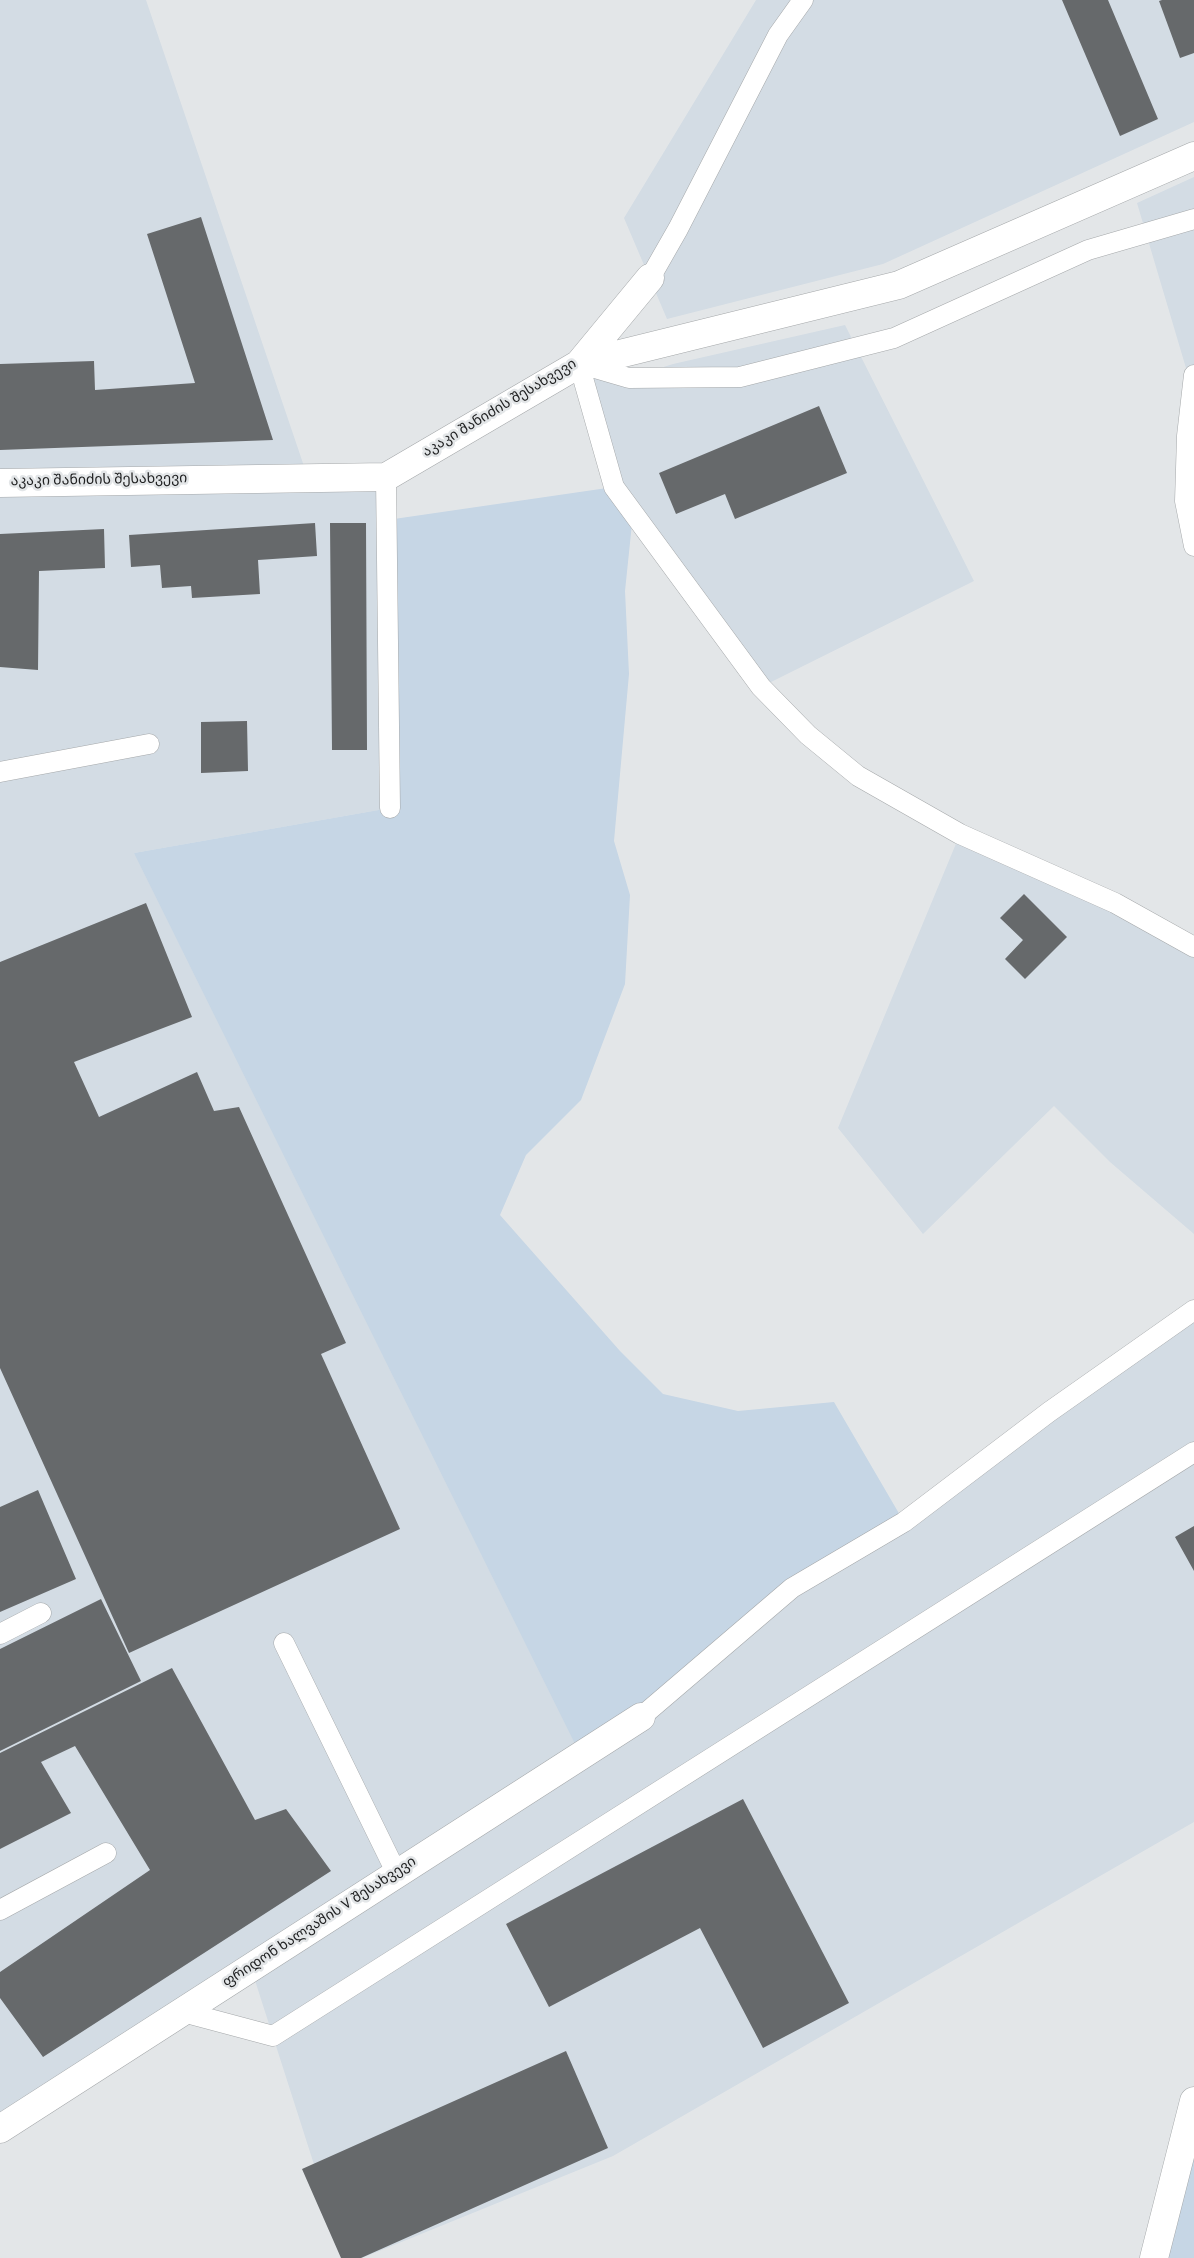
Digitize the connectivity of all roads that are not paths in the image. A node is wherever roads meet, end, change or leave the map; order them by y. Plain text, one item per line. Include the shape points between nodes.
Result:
1 (803, 0) edge
2 (1194, 156) edge
3 (1194, 219) edge
4 (650, 278) joint
5 (579, 364) junction
6 (1194, 375) edge
7 (386, 477) junction
8 (0, 483) edge
9 (1194, 546) edge
10 (149, 744) dead end
11 (0, 772) edge
12 (390, 808) dead end
13 (1194, 947) edge
14 (1194, 1310) edge
15 (1194, 1452) edge
16 (41, 1613) dead end
17 (0, 1634) edge
18 (284, 1643) dead end
19 (641, 1717) joint
20 (106, 1853) dead end
21 (397, 1874) junction
22 (0, 1910) edge
23 (183, 2012) junction
24 (1194, 2101) edge
25 (0, 2129) edge
26 (1154, 2258) edge

1 - 4 lane, აკაკი შანიძის შესახვევი via 778,35
2 - 5 street via 899,285
3 - 5 lane via 1088,250 894,338 740,377 629,378
4 - 5 street, აკაკი შანიძის შესახვევი
5 - 7 street, აკაკი შანიძის შესახვევი
5 - 13 lane via 614,487 761,686 808,735 858,776 960,834 1115,903
6 - 9 lane via 1187,436 1185,501
7 - 8 street, აკაკი შანიძის შესახვევი
7 - 12 lane
10 - 11 lane
14 - 19 lane via 1057,1407 904,1522 792,1588
15 - 23 lane via 273,2036
16 - 17 lane
18 - 21 lane
19 - 21 street, ფრიდონ ხალვაშის V შესახვევი
20 - 22 lane
21 - 23 street, ფრიდონ ხალვაშის V შესახვევი
23 - 25 street, ფრიდონ ხალვაშის V შესახვევი
24 - 26 street

